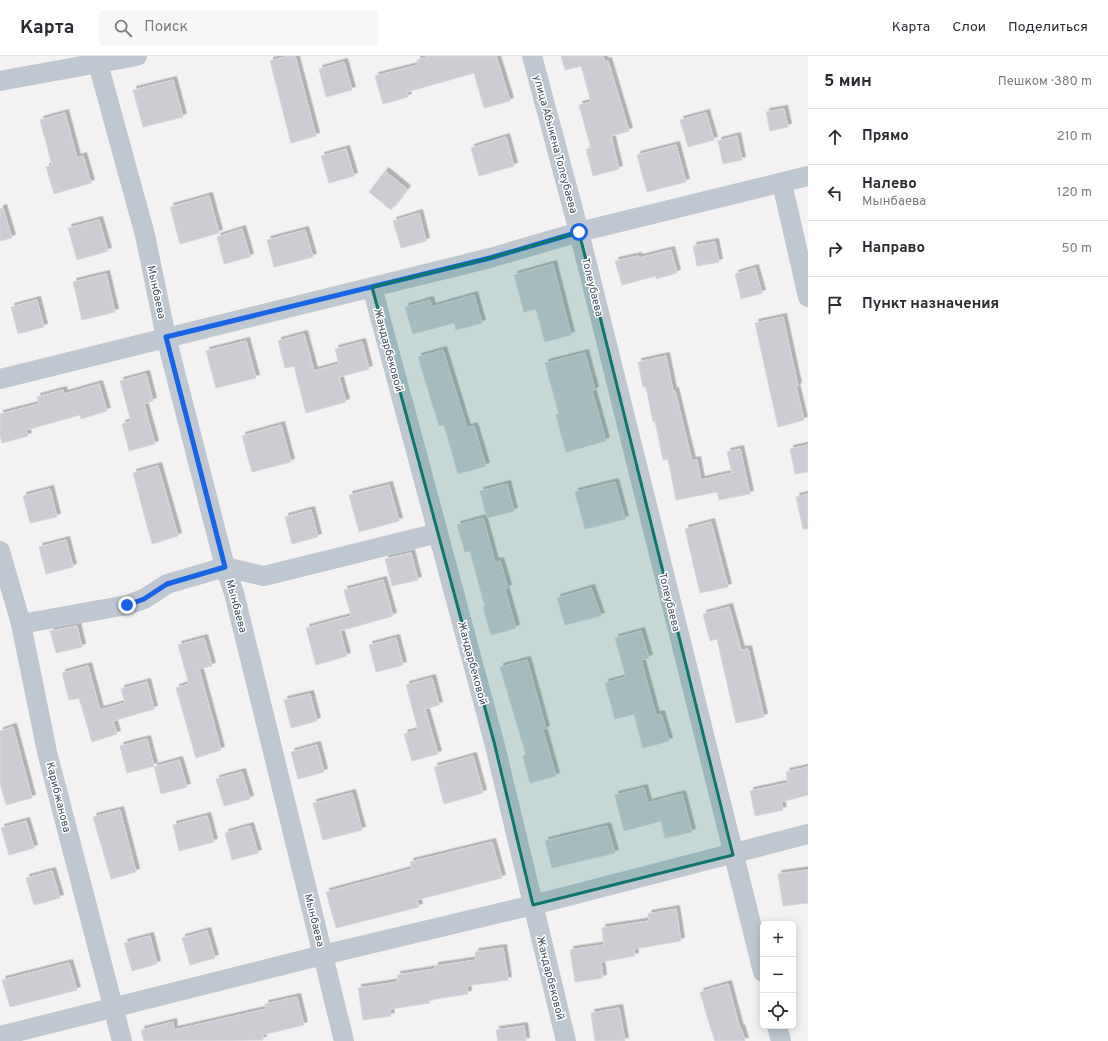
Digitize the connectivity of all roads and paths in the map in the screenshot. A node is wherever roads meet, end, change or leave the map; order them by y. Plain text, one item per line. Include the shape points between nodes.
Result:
1 (137, 56) edge
2 (532, 56) edge
3 (97, 59) edge
4 (0, 82) edge
5 (808, 176) edge
6 (782, 183) junction
7 (579, 232) junction
8 (372, 287) junction
9 (808, 297) edge
10 (166, 337) junction
11 (0, 380) edge
12 (438, 533) junction
13 (0, 551) edge
14 (225, 567) junction
15 (21, 624) junction
16 (808, 834) edge
17 (733, 855) junction
18 (533, 905) junction
19 (324, 955) junction
20 (760, 960) edge
21 (113, 1008) junction
22 (778, 1029) edge
23 (0, 1036) edge
24 (122, 1041) edge
25 (344, 1041) edge
26 (566, 1041) edge
27 (781, 1041) edge

1 - 3 street
2 - 7 street, улица Абыкена Толеубаева
3 - 4 street
3 - 10 street, Мынбаева via 146,235
5 - 6 street
6 - 7 street
6 - 9 street
7 - 8 street via 490,258
7 - 17 street, Толеубаева
8 - 10 street
8 - 12 street, Жандарбековой
10 - 11 street
10 - 14 street, Мынбаева
12 - 14 street via 264,576
12 - 18 street, Жандарбековой via 494,742
13 - 15 street, Карибжанова
14 - 15 street via 167,584 144,599 127,605
14 - 19 street, Мынбаева via 234,593
15 - 21 street, Карибжанова via 47,752
16 - 17 street
17 - 18 street
17 - 20 street, Толеубаева
18 - 19 street
18 - 26 street, Жандарбековой
19 - 21 street
19 - 25 street, Мынбаева
21 - 23 street
21 - 24 street, Карибжанова
22 - 27 street

